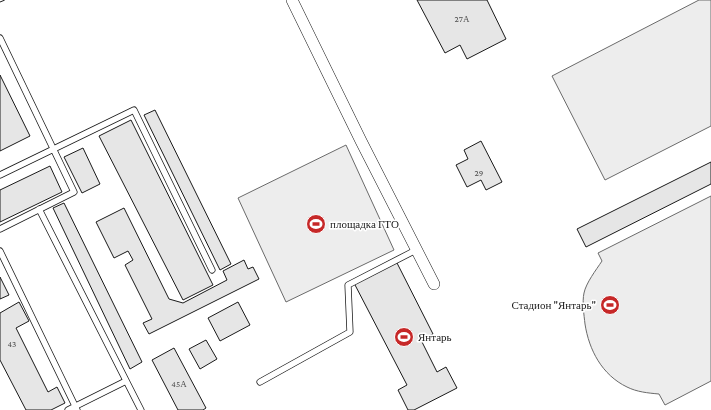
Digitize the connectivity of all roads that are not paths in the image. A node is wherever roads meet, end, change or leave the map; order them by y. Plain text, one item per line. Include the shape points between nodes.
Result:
1 (292, 0) edge
2 (0, 38) edge
3 (52, 149) junction
4 (0, 175) edge
5 (39, 209) junction
6 (0, 229) edge
7 (416, 250) junction
8 (0, 251) edge
9 (212, 270) dead end
10 (434, 284) dead end
11 (126, 381) junction
12 (260, 382) dead end
13 (76, 408) edge
14 (68, 410) edge
15 (141, 410) edge

1 - 7 street
2 - 3 lane
3 - 4 lane
3 - 5 lane via 74,192
3 - 9 lane via 134,110
5 - 6 lane
5 - 11 lane
7 - 10 street
7 - 12 lane via 348,285 350,332
8 - 13 lane
11 - 13 lane
11 - 15 lane
13 - 14 lane

